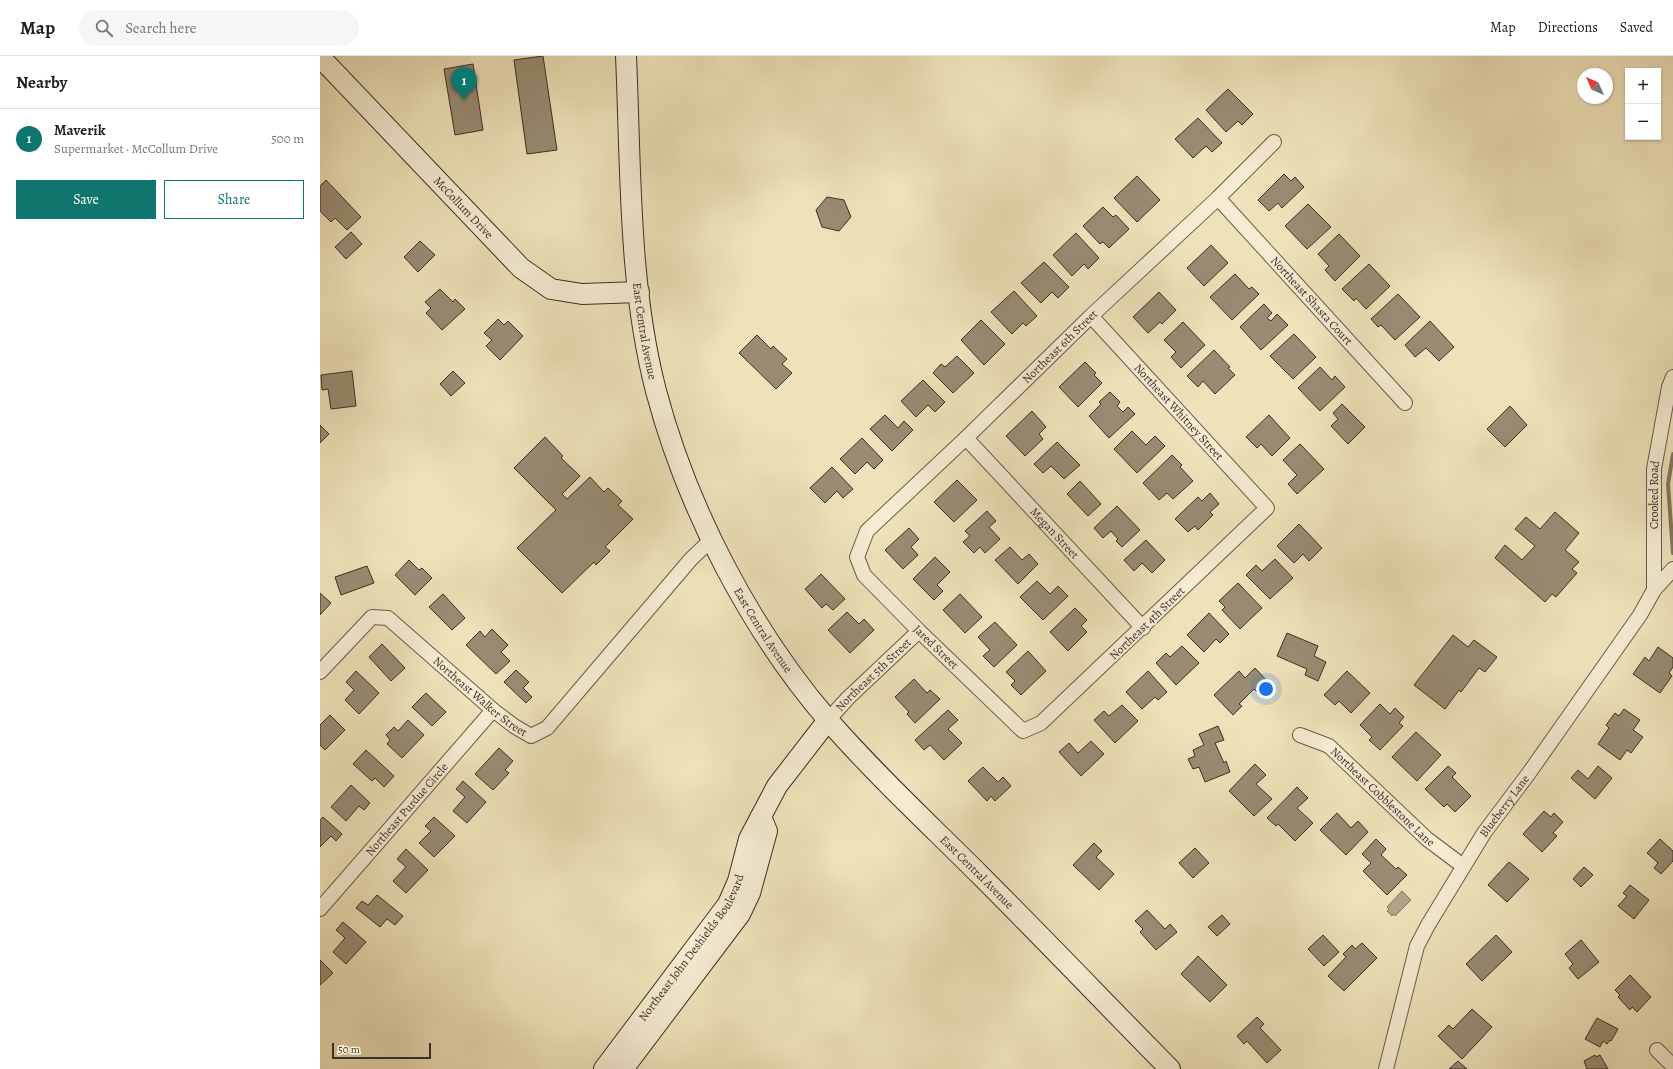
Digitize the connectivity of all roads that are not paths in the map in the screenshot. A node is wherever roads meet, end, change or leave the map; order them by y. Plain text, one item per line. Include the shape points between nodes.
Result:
1 (626, 56) edge
2 (320, 57) edge
3 (1274, 142) dead end
4 (1218, 198) junction
5 (639, 292) junction
6 (1091, 316) junction
7 (1673, 377) edge
8 (1405, 403) dead end
9 (966, 438) junction
10 (1267, 508) joint
11 (712, 539) junction
12 (857, 557) joint
13 (1673, 568) edge
14 (1654, 590) junction
15 (1142, 628) junction
16 (919, 631) junction
17 (320, 672) edge
18 (493, 710) junction
19 (828, 720) junction
20 (1023, 731) joint
21 (1300, 735) dead end
22 (761, 817) junction
23 (1463, 866) junction
24 (320, 909) edge
25 (1657, 1050) dead end
26 (1673, 1066) edge
27 (604, 1069) edge
28 (623, 1069) edge
29 (1170, 1069) edge
30 (1386, 1069) edge

1 - 5 main road, East Central Avenue via 632,216
2 - 5 main road, McCollum Drive via 521,268 551,290 582,294
3 - 4 street, Northeast 6th Street
4 - 6 street, Northeast 6th Street
4 - 8 street, Northeast Shasta Court
5 - 11 main road, East Central Avenue via 646,343 662,413 690,493
6 - 9 street, Northeast 6th Street
6 - 10 street, Northeast Whitney Street
7 - 14 street, Crooked Road via 1654,469
9 - 12 street, Northeast 6th Street via 867,531
9 - 15 street, Megan Street
10 - 15 street, Northeast 4th Street
11 - 18 street, Northeast Walker Street via 691,559 547,728 531,736
11 - 19 main road, East Central Avenue via 739,591 781,658
12 - 16 street, Jared Street via 864,575
13 - 14 street, Blueberry Lane
14 - 23 street, Blueberry Lane via 1635,621
15 - 20 street, Northeast 4th Street via 1041,723
16 - 19 street, Northeast 5th Street
16 - 20 street, Jared Street
17 - 18 street, Northeast Walker Street via 372,618 388,618
18 - 24 street, Northeast Purdue Circle
19 - 22 main road, Northeast John Deshields Boulevard via 777,786
19 - 29 main road, East Central Avenue via 879,775
21 - 23 street, Northeast Cobblestone Lane via 1329,746 1427,839
22 - 27 main road, Northeast John Deshields Boulevard via 749,839 738,881 728,904
22 - 28 main road, Northeast John Deshields Boulevard via 766,830 750,893 740,914
23 - 30 street, Blueberry Lane via 1416,946
25 - 26 street

